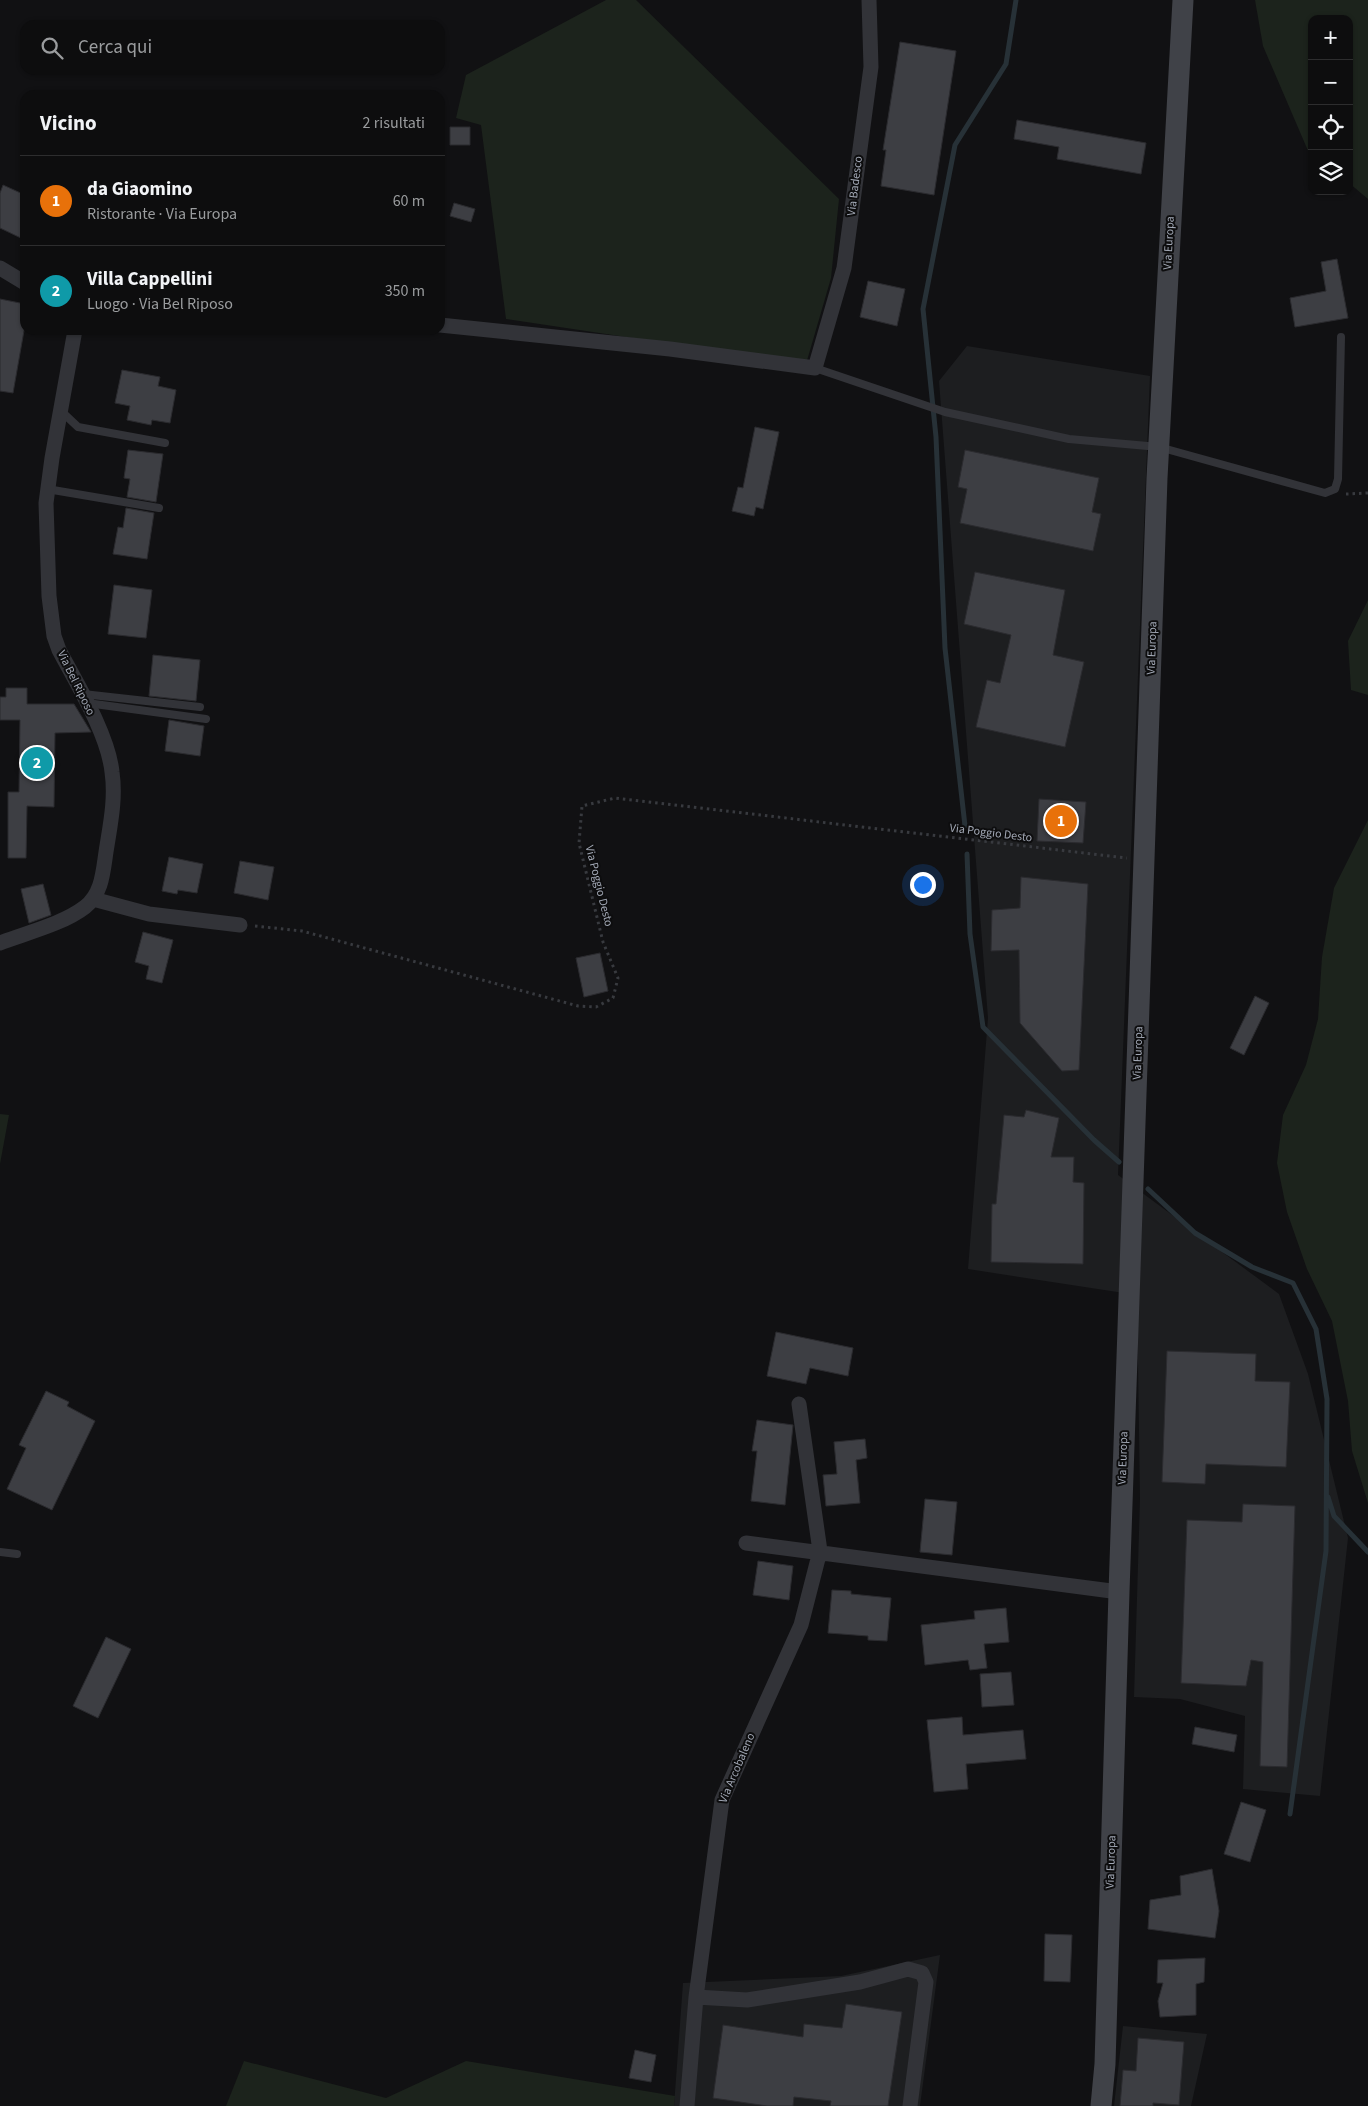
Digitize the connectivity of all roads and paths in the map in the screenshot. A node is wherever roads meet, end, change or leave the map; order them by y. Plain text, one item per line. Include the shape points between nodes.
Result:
1 (870, 0) edge
2 (1183, 0) edge
3 (0, 268) edge
4 (20, 280) edge
5 (445, 326) edge
6 (77, 335) edge
7 (1342, 337) dead end
8 (815, 368) junction
9 (61, 411) junction
10 (165, 442) dead end
11 (1159, 447) junction
12 (47, 488) junction
13 (1335, 489) junction
14 (1368, 493) edge
15 (159, 508) dead end
16 (83, 698) junction
17 (200, 708) dead end
18 (206, 719) dead end
19 (1145, 860) junction
20 (93, 899) junction
21 (240, 925) joint
22 (0, 943) edge
23 (799, 1404) dead end
24 (746, 1543) dead end
25 (820, 1551) junction
26 (0, 1552) edge
27 (17, 1554) dead end
28 (1119, 1592) junction
29 (696, 1997) junction
30 (687, 2106) edge
31 (910, 2106) edge
32 (1101, 2106) edge

1 - 8 street, Via Badesco via 871,67 844,268
2 - 11 main road, Via Europa
3 - 4 street
5 - 8 street
6 - 9 street, Via Bel Riposo
7 - 13 lane via 1338,479
8 - 11 lane via 944,412 1069,439
9 - 10 lane via 78,427
9 - 12 street, Via Bel Riposo
11 - 13 lane via 1325,493
11 - 19 main road, Via Europa
12 - 15 lane
12 - 16 street, Via Bel Riposo via 49,596 54,636
13 - 14 path via 1343,494
16 - 17 lane
16 - 18 lane
16 - 20 street, Via Bel Riposo via 103,738 112,774 112,811 101,880
19 - 21 path, Via Poggio Desto via 615,798 582,806 579,843 603,942 618,978 613,998 596,1007 578,1006 302,931
19 - 28 main road, Via Europa
20 - 21 street via 150,914
20 - 22 street via 74,914
23 - 25 street, Via Arcobaleno
24 - 25 street
25 - 28 street
25 - 29 street, Via Arcobaleno via 801,1625 722,1800
26 - 27 lane
28 - 32 main road, Via Europa via 1105,2064
29 - 30 street, Via Arcobaleno
29 - 31 street via 747,2000 860,1982 908,1969 922,1973 926,1982

